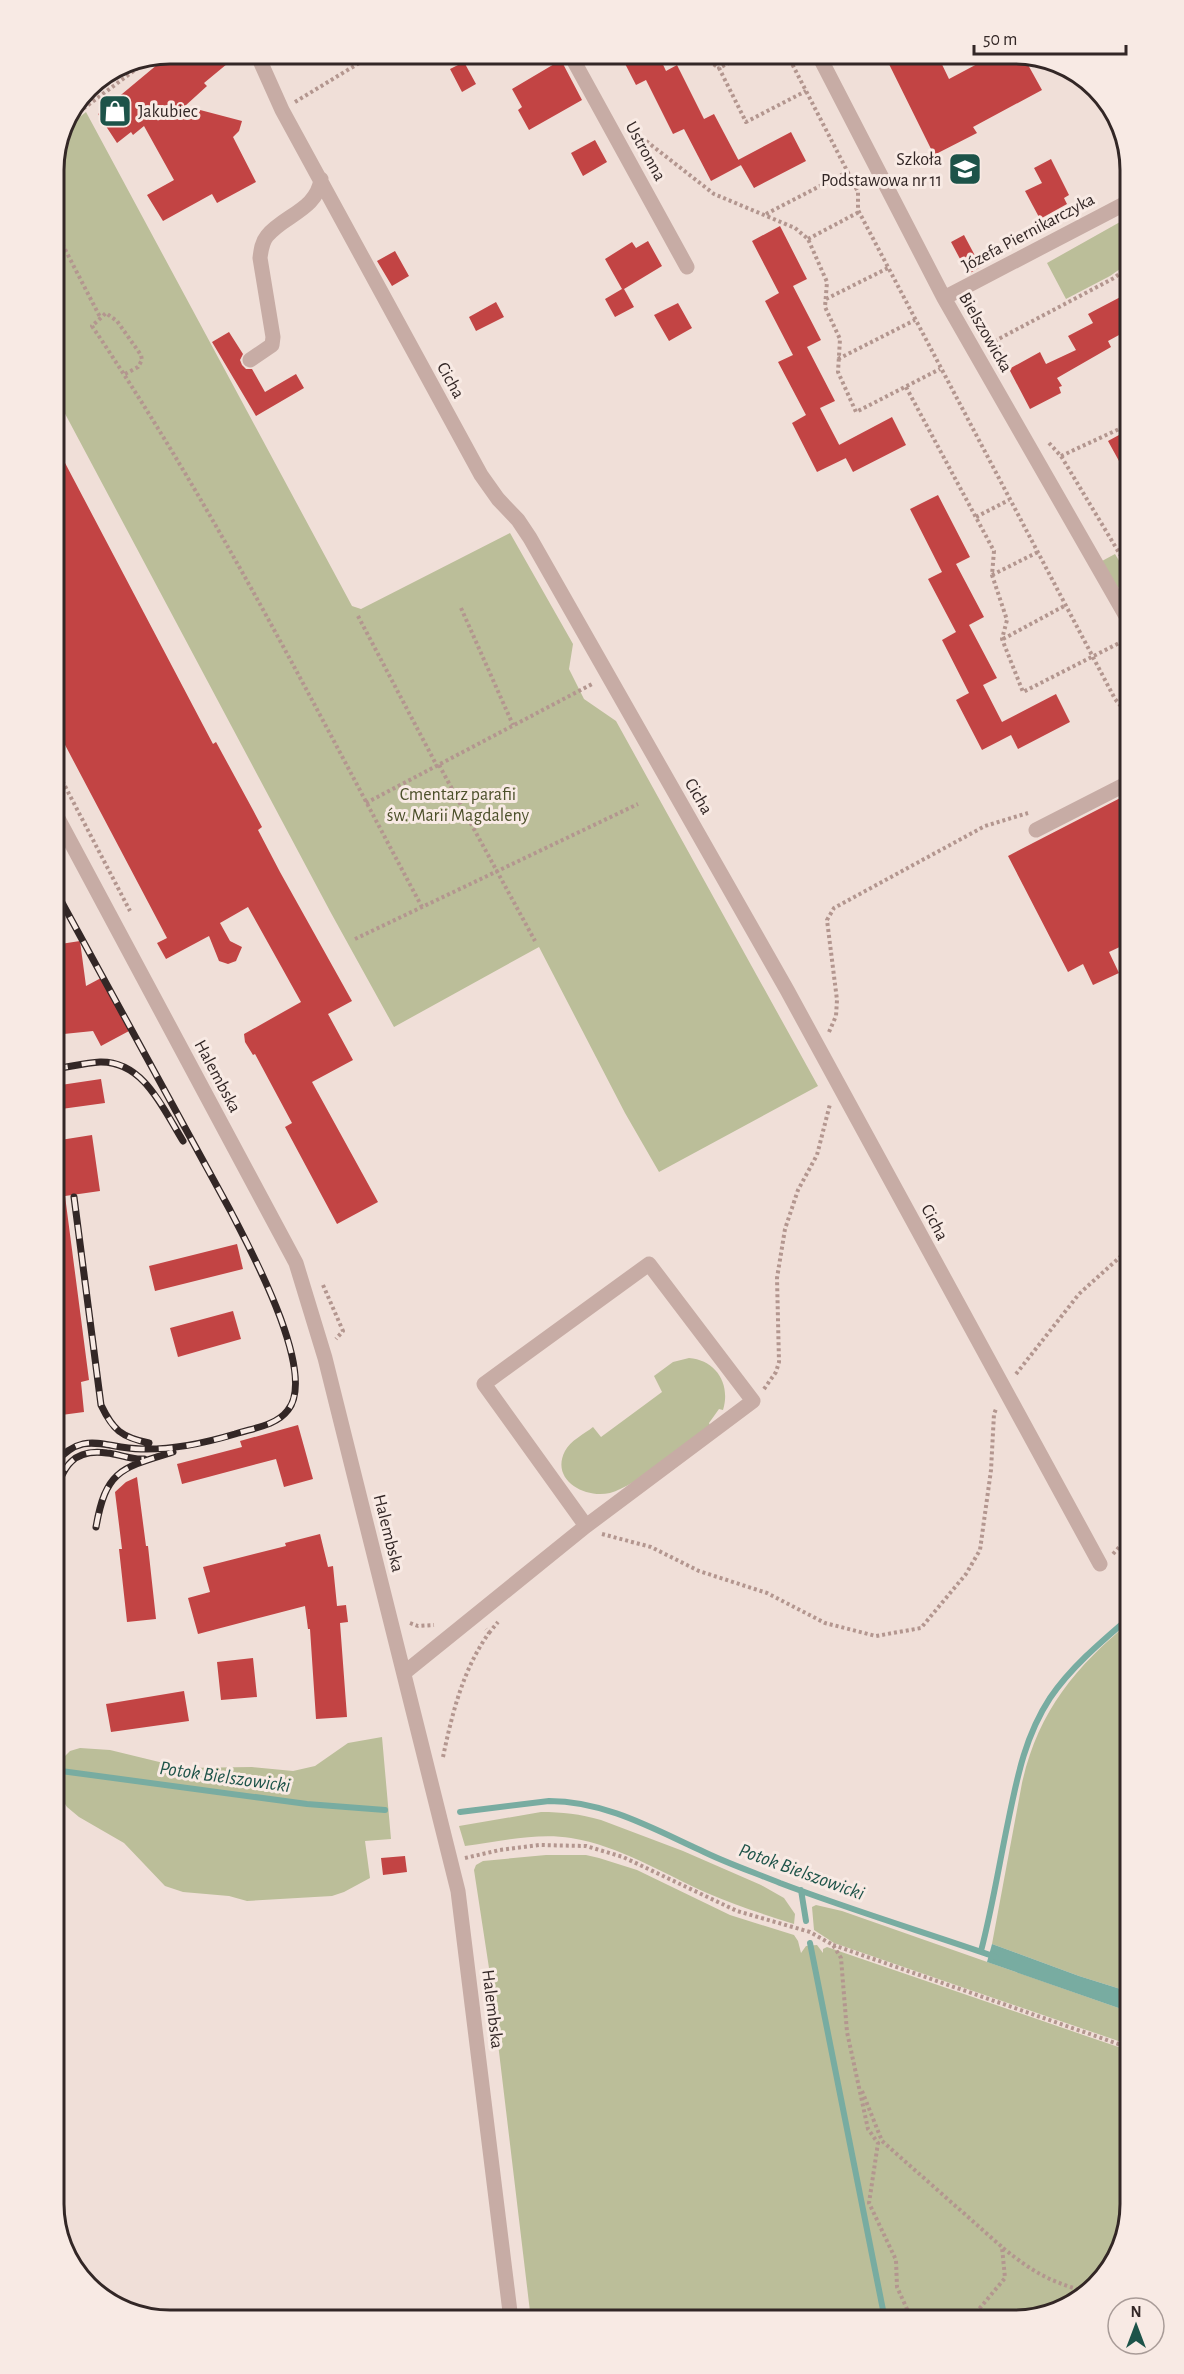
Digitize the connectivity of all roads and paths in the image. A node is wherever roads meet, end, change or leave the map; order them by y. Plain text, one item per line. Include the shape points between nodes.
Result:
1 (262, 64) edge
2 (357, 64) edge
3 (576, 64) edge
4 (714, 65) edge
5 (725, 65) edge
6 (793, 65) edge
7 (824, 65) edge
8 (719, 68) junction
9 (132, 72) edge
10 (806, 91) junction
11 (85, 107) edge
12 (282, 110) junction
13 (630, 128) dead end
14 (847, 172) junction
15 (321, 179) junction
16 (1120, 206) edge
17 (859, 212) junction
18 (765, 215) junction
19 (808, 239) junction
20 (65, 249) edge
21 (687, 267) dead end
22 (888, 268) junction
23 (1120, 274) edge
24 (944, 298) junction
25 (825, 299) junction
26 (100, 317) junction
27 (915, 320) junction
28 (987, 345) dead end
29 (250, 360) dead end
30 (837, 360) junction
31 (940, 369) junction
32 (125, 374) junction
33 (906, 386) junction
34 (1120, 429) edge
35 (1060, 456) dead end
36 (1009, 500) junction
37 (975, 517) junction
38 (1038, 552) junction
39 (992, 575) junction
40 (1066, 605) junction
41 (1120, 606) edge
42 (461, 608) dead end
43 (358, 616) dead end
44 (1002, 639) junction
45 (1120, 643) edge
46 (1092, 657) junction
47 (607, 676) junction
48 (1120, 705) edge
49 (513, 726) junction
50 (438, 765) junction
51 (1120, 787) edge
52 (366, 803) junction
53 (638, 804) dead end
54 (1036, 812) dead end
55 (1036, 830) dead end
56 (65, 831) edge
57 (498, 871) junction
58 (422, 907) junction
59 (355, 939) dead end
60 (536, 941) dead end
61 (828, 1034) dead end
62 (834, 1078) junction
63 (1120, 1257) edge
64 (1006, 1394) junction
65 (753, 1401) junction
66 (590, 1529) junction
67 (1120, 1546) edge
68 (1100, 1564) joint
69 (404, 1673) junction
70 (462, 1859) dead end
71 (833, 1945) junction
72 (1120, 2045) edge
73 (857, 2079) junction
74 (1002, 2247) junction
75 (1076, 2289) edge
76 (510, 2309) edge
77 (907, 2310) edge
78 (978, 2310) edge

1 - 12 street, Cicha
2 - 12 path
3 - 21 street, Ustronna
4 - 8 path
5 - 8 path
6 - 10 path
7 - 24 street, Bielszowicka
8 - 10 path via 746,122
9 - 11 path
10 - 14 path
12 - 15 street, Cicha
13 - 18 path via 714,194
14 - 17 path via 858,192
14 - 18 path
15 - 29 street via 311,201 267,235 262,246 260,258 273,337 272,345
15 - 47 street, Cicha via 482,475 525,529
16 - 24 street, Józefa Piernikarczyka
17 - 19 path
17 - 22 path
18 - 19 path via 795,228
19 - 25 path via 827,282
20 - 26 path
22 - 25 path
22 - 27 path
23 - 28 path
24 - 41 street, Bielszowicka
25 - 30 path via 840,339
26 - 32 path via 92,326
26 - 32 path via 106,313 117,321 141,355 138,367
27 - 30 path
27 - 31 path
30 - 33 path via 838,372 856,412
31 - 33 path
31 - 36 path
32 - 52 path via 195,489
33 - 37 path
34 - 35 path
36 - 37 path
36 - 38 path
37 - 39 path via 994,551
38 - 39 path
38 - 40 path
39 - 44 path via 1006,612
40 - 44 path
40 - 46 path
42 - 49 path
43 - 50 path
44 - 46 path via 1023,692
45 - 46 path
46 - 48 path
47 - 49 path
47 - 62 street, Cicha via 745,914
49 - 50 path
50 - 52 path
50 - 57 path
51 - 55 street
52 - 58 path
53 - 57 path
54 - 61 path via 985,826 834,908 827,920 837,1007
56 - 69 street, Halembska via 296,1263 325,1358
57 - 58 path
57 - 60 path
58 - 59 path
62 - 64 street, Cicha
62 - 65 path via 817,1155 798,1190 785,1229 777,1278 779,1362 771,1381
63 - 64 path via 1079,1294 1011,1380
64 - 66 path via 994,1414 980,1550 966,1574 921,1628 876,1636 825,1623 767,1593 699,1571 651,1547
64 - 68 street, Cicha
65 - 66 street
65 - 66 street via 649,1264 484,1384
66 - 69 street
67 - 68 path
69 - 76 street, Halembska via 458,1891
70 - 71 path via 539,1845 586,1846 623,1857 737,1911 810,1932
71 - 72 path
71 - 73 path via 842,1958 847,2032
73 - 74 path via 882,2141
73 - 77 path via 868,2129 878,2143 869,2203 896,2260 897,2287
74 - 75 path via 1050,2281
74 - 78 path via 1005,2278

